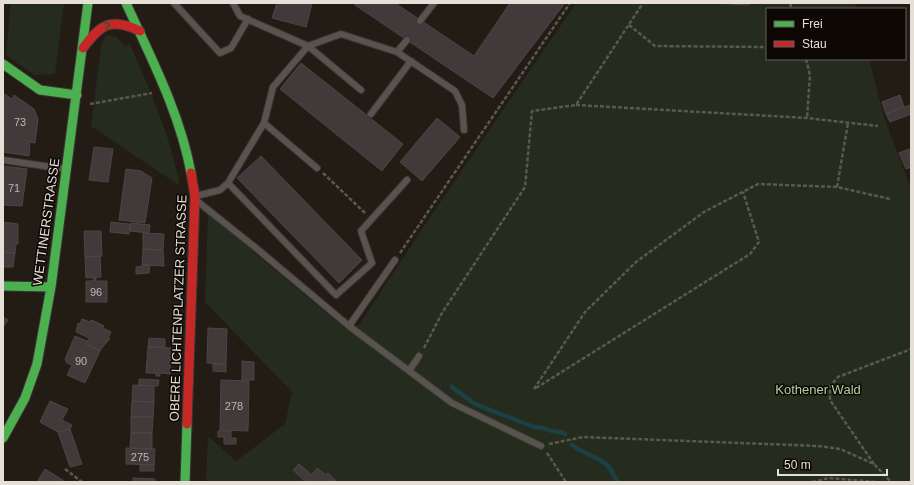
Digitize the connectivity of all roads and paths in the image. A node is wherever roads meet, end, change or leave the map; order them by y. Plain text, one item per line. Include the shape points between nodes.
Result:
1 (88, 3) edge
2 (126, 3) edge
3 (174, 3) edge
4 (233, 3) edge
5 (434, 3) edge
6 (570, 3) edge
7 (643, 3) edge
8 (248, 19) junction
9 (420, 21) dead end
10 (629, 25) junction
11 (140, 32) junction
12 (407, 40) dead end
13 (308, 46) junction
14 (766, 46) edge
15 (82, 49) junction
16 (397, 52) junction
17 (806, 60) edge
18 (411, 61) junction
19 (3, 64) edge
20 (166, 90) junction
21 (361, 90) dead end
22 (77, 95) junction
23 (90, 104) dead end
24 (576, 105) junction
25 (371, 114) dead end
26 (807, 118) junction
27 (264, 123) junction
28 (848, 123) junction
29 (878, 126) dead end
30 (464, 130) dead end
31 (3, 160) edge
32 (317, 168) joint
33 (67, 170) junction
34 (407, 180) dead end
35 (228, 183) junction
36 (837, 187) junction
37 (743, 192) junction
38 (195, 198) junction
39 (890, 199) dead end
40 (372, 219) junction
41 (395, 260) joint
42 (3, 286) edge
43 (51, 287) junction
44 (349, 326) junction
45 (911, 349) edge
46 (419, 356) joint
47 (409, 371) junction
48 (3, 438) edge
49 (542, 446) junction
50 (874, 464) junction
51 (65, 469) dead end
52 (82, 482) edge
53 (185, 482) edge
54 (566, 482) edge
55 (812, 482) edge
56 (876, 482) edge
57 (890, 482) edge

1 - 15 street, WETTINERSTRASSE
2 - 11 street, OBERE LICHTENPLATZER STRASSE
3 - 8 lane via 220,53 231,48
4 - 8 lane via 240,16
5 - 9 lane
6 - 41 path
7 - 10 path
8 - 13 lane
10 - 14 path via 655,46
10 - 24 path
15 -> 11 street via 95,31 112,22 128,24
11 - 20 street, OBERE LICHTENPLATZER STRASSE
12 - 16 lane
13 - 16 lane via 341,34
13 - 21 lane
13 - 27 lane via 273,87
15 - 22 street, WETTINERSTRASSE
16 - 18 lane
17 - 26 path via 810,75
18 - 25 lane
18 - 30 lane via 455,91 462,105
19 - 22 street via 40,90
20 - 23 path
20 - 38 street, OBERE LICHTENPLATZER STRASSE via 186,146
22 - 33 street, WETTINERSTRASSE
24 - 26 path
24 - 46 path via 532,112 525,187 442,313
26 - 28 path
27 - 32 lane
27 - 35 lane
28 - 29 path
28 - 36 path
31 - 33 lane
32 - 40 path
33 - 43 street, WETTINERSTRASSE
34 - 40 lane
35 - 38 lane via 220,190
35 - 40 lane via 336,296 372,263 361,231
36 - 37 path via 758,184
36 - 39 path
37 - 37 path via 704,212 636,262 585,312 534,389 750,254 759,242
38 - 44 lane
38 - 53 street, OBERE LICHTENPLATZER STRASSE
41 - 44 lane
42 - 43 street
43 - 48 street, WETTINERSTRASSE via 37,364 25,398
44 - 47 lane
45 - 50 path via 838,377 830,386 830,400
46 - 47 lane
47 - 49 lane via 452,403
49 - 50 path via 583,438 819,446 840,449
49 - 54 path
50 - 57 path
51 - 52 path
55 - 56 path via 829,478

